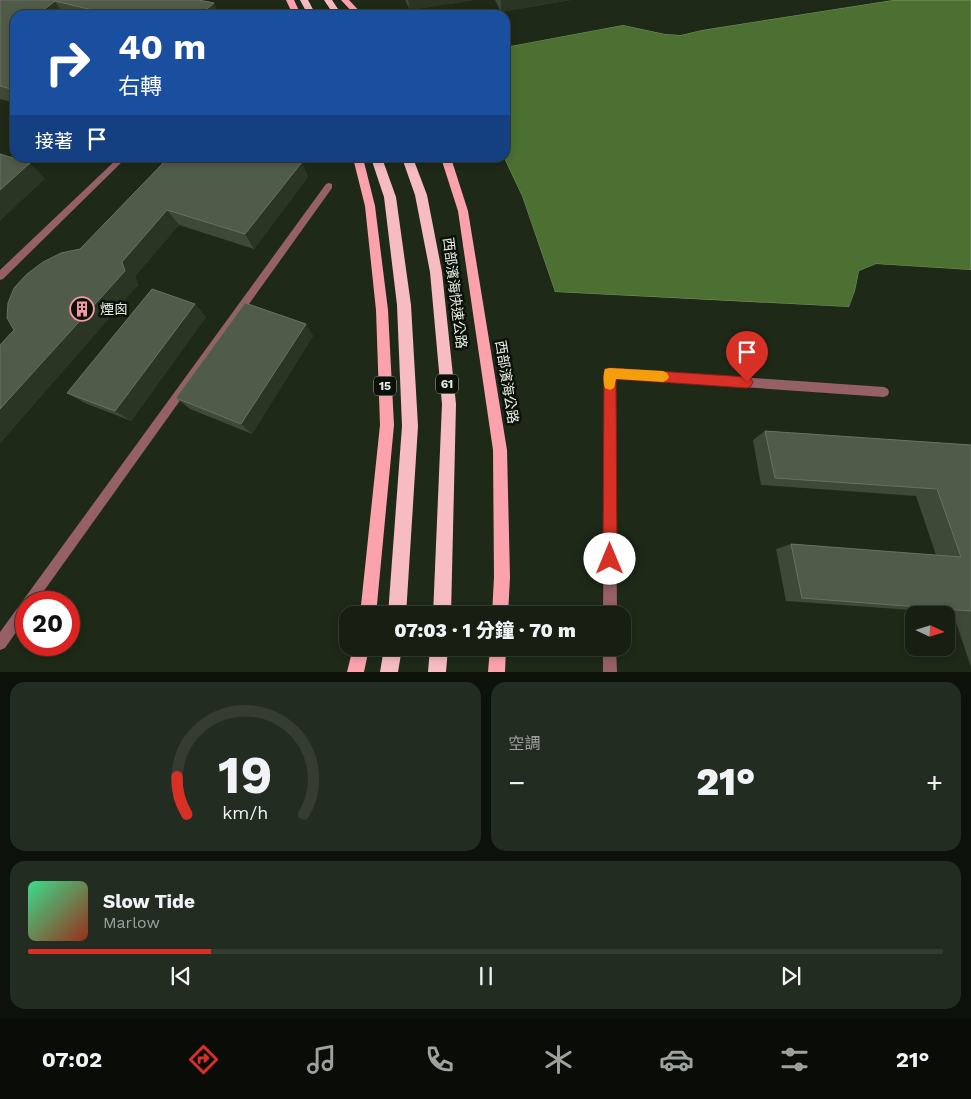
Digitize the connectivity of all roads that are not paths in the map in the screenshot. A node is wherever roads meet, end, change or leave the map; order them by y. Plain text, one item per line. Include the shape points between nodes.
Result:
1 (345, 0) edge
2 (354, 10) edge
3 (118, 162) edge
4 (359, 162) edge
5 (378, 162) edge
6 (409, 162) edge
7 (447, 162) edge
8 (329, 186) dead end
9 (0, 276) edge
10 (884, 392) dead end
11 (37, 591) edge
12 (369, 606) edge
13 (398, 606) edge
14 (442, 606) edge
15 (500, 606) edge
16 (610, 606) edge
17 (15, 622) edge
18 (0, 643) edge
19 (358, 656) edge
20 (391, 656) edge
21 (438, 656) edge
22 (497, 656) edge
23 (610, 656) edge
24 (355, 672) edge
25 (389, 672) edge
26 (437, 672) edge
27 (496, 672) edge
28 (610, 672) edge

1 - 2 main road
3 - 9 lane
4 - 12 main road, 15 via 370,206 382,310 387,425
5 - 13 highway via 390,197 404,305 410,426
6 - 14 highway, 西部濱海快速公路 / 61 via 421,195 436,272 449,404
7 - 15 main road, 西部濱海公路 via 463,211 500,450
8 - 11 lane
10 - 16 lane via 610,373
17 - 18 lane
19 - 24 main road
20 - 25 highway
21 - 26 highway
22 - 27 main road
23 - 28 lane

